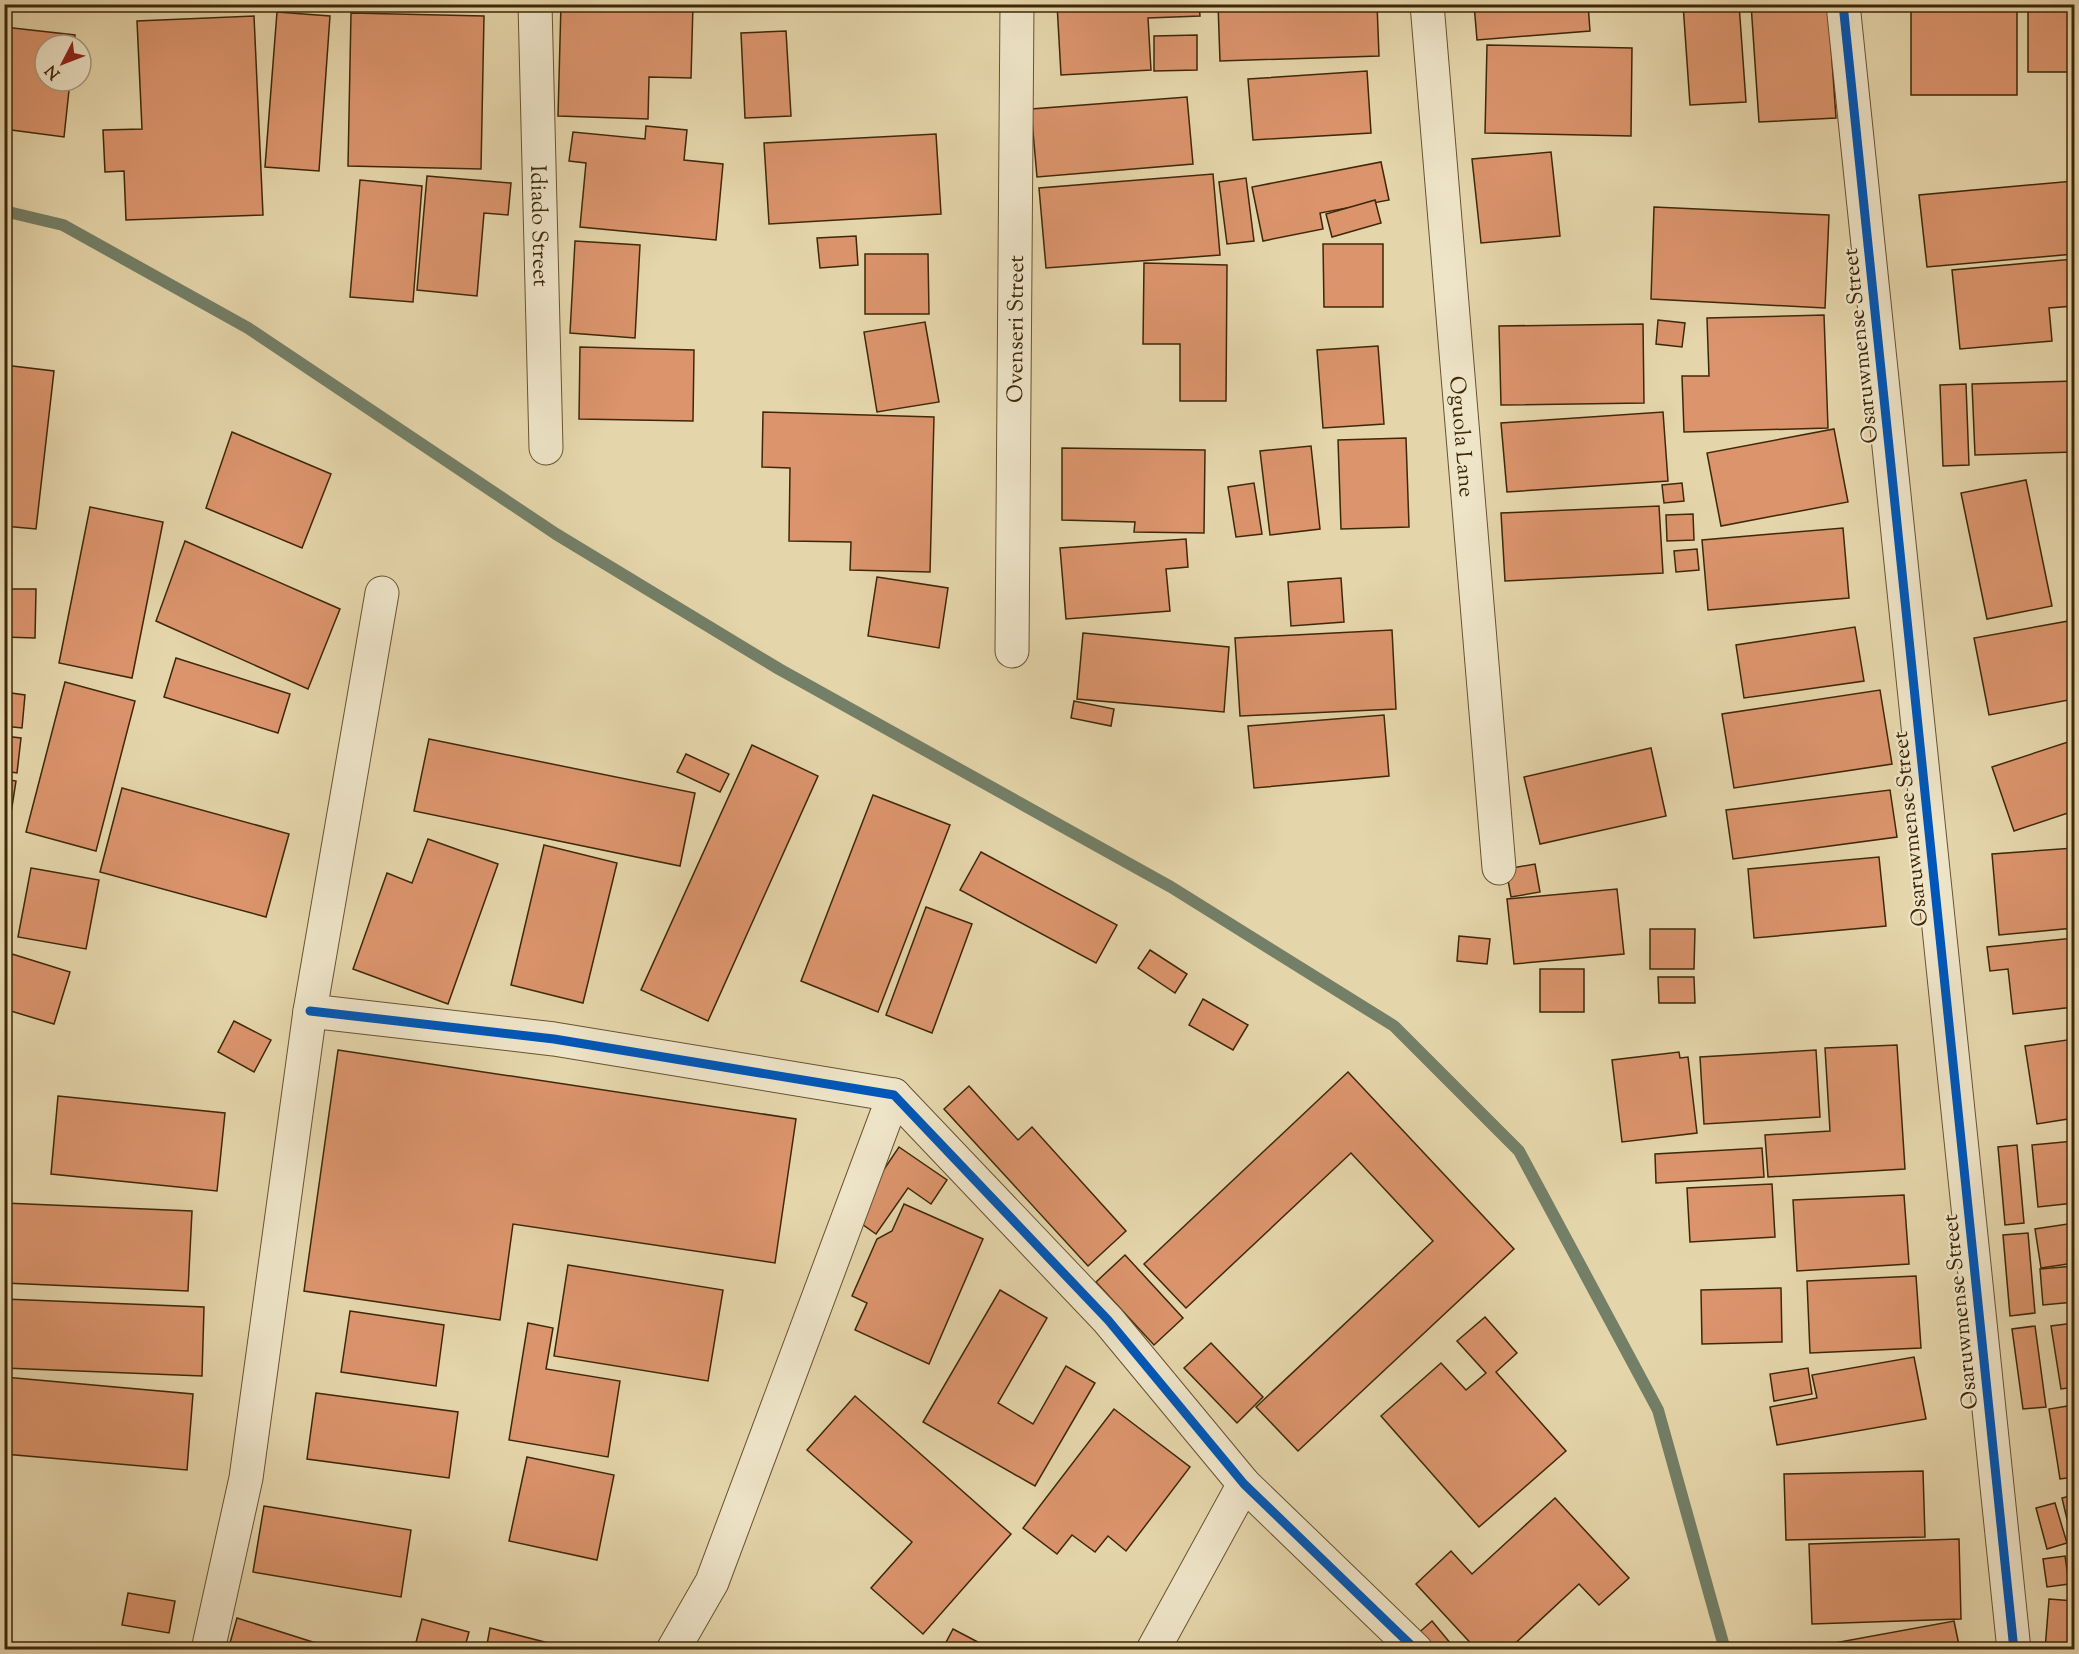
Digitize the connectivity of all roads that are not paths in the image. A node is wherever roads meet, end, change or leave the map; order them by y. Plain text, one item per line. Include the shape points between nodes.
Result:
1 (535, 4) edge
2 (1017, 4) edge
3 (1426, 4) edge
4 (1843, 4) edge
5 (546, 448) dead end
6 (382, 593) dead end
7 (1012, 651) dead end
8 (1499, 868) dead end
9 (310, 1011) junction
10 (894, 1095) junction
11 (1244, 1484) junction
12 (208, 1650) edge
13 (673, 1650) edge
14 (1153, 1650) edge
15 (1416, 1650) edge
16 (2014, 1650) edge

1 - 5 street, Idiado Street
2 - 7 street, Ovenseri Street
3 - 8 street, Oguola Lane
4 - 16 street, Osaruwmense Street
6 - 9 street
9 - 10 street via 554,1039
9 - 12 street via 246,1478
10 - 11 street via 1108,1320
10 - 13 street via 712,1582
11 - 14 street
11 - 15 street

